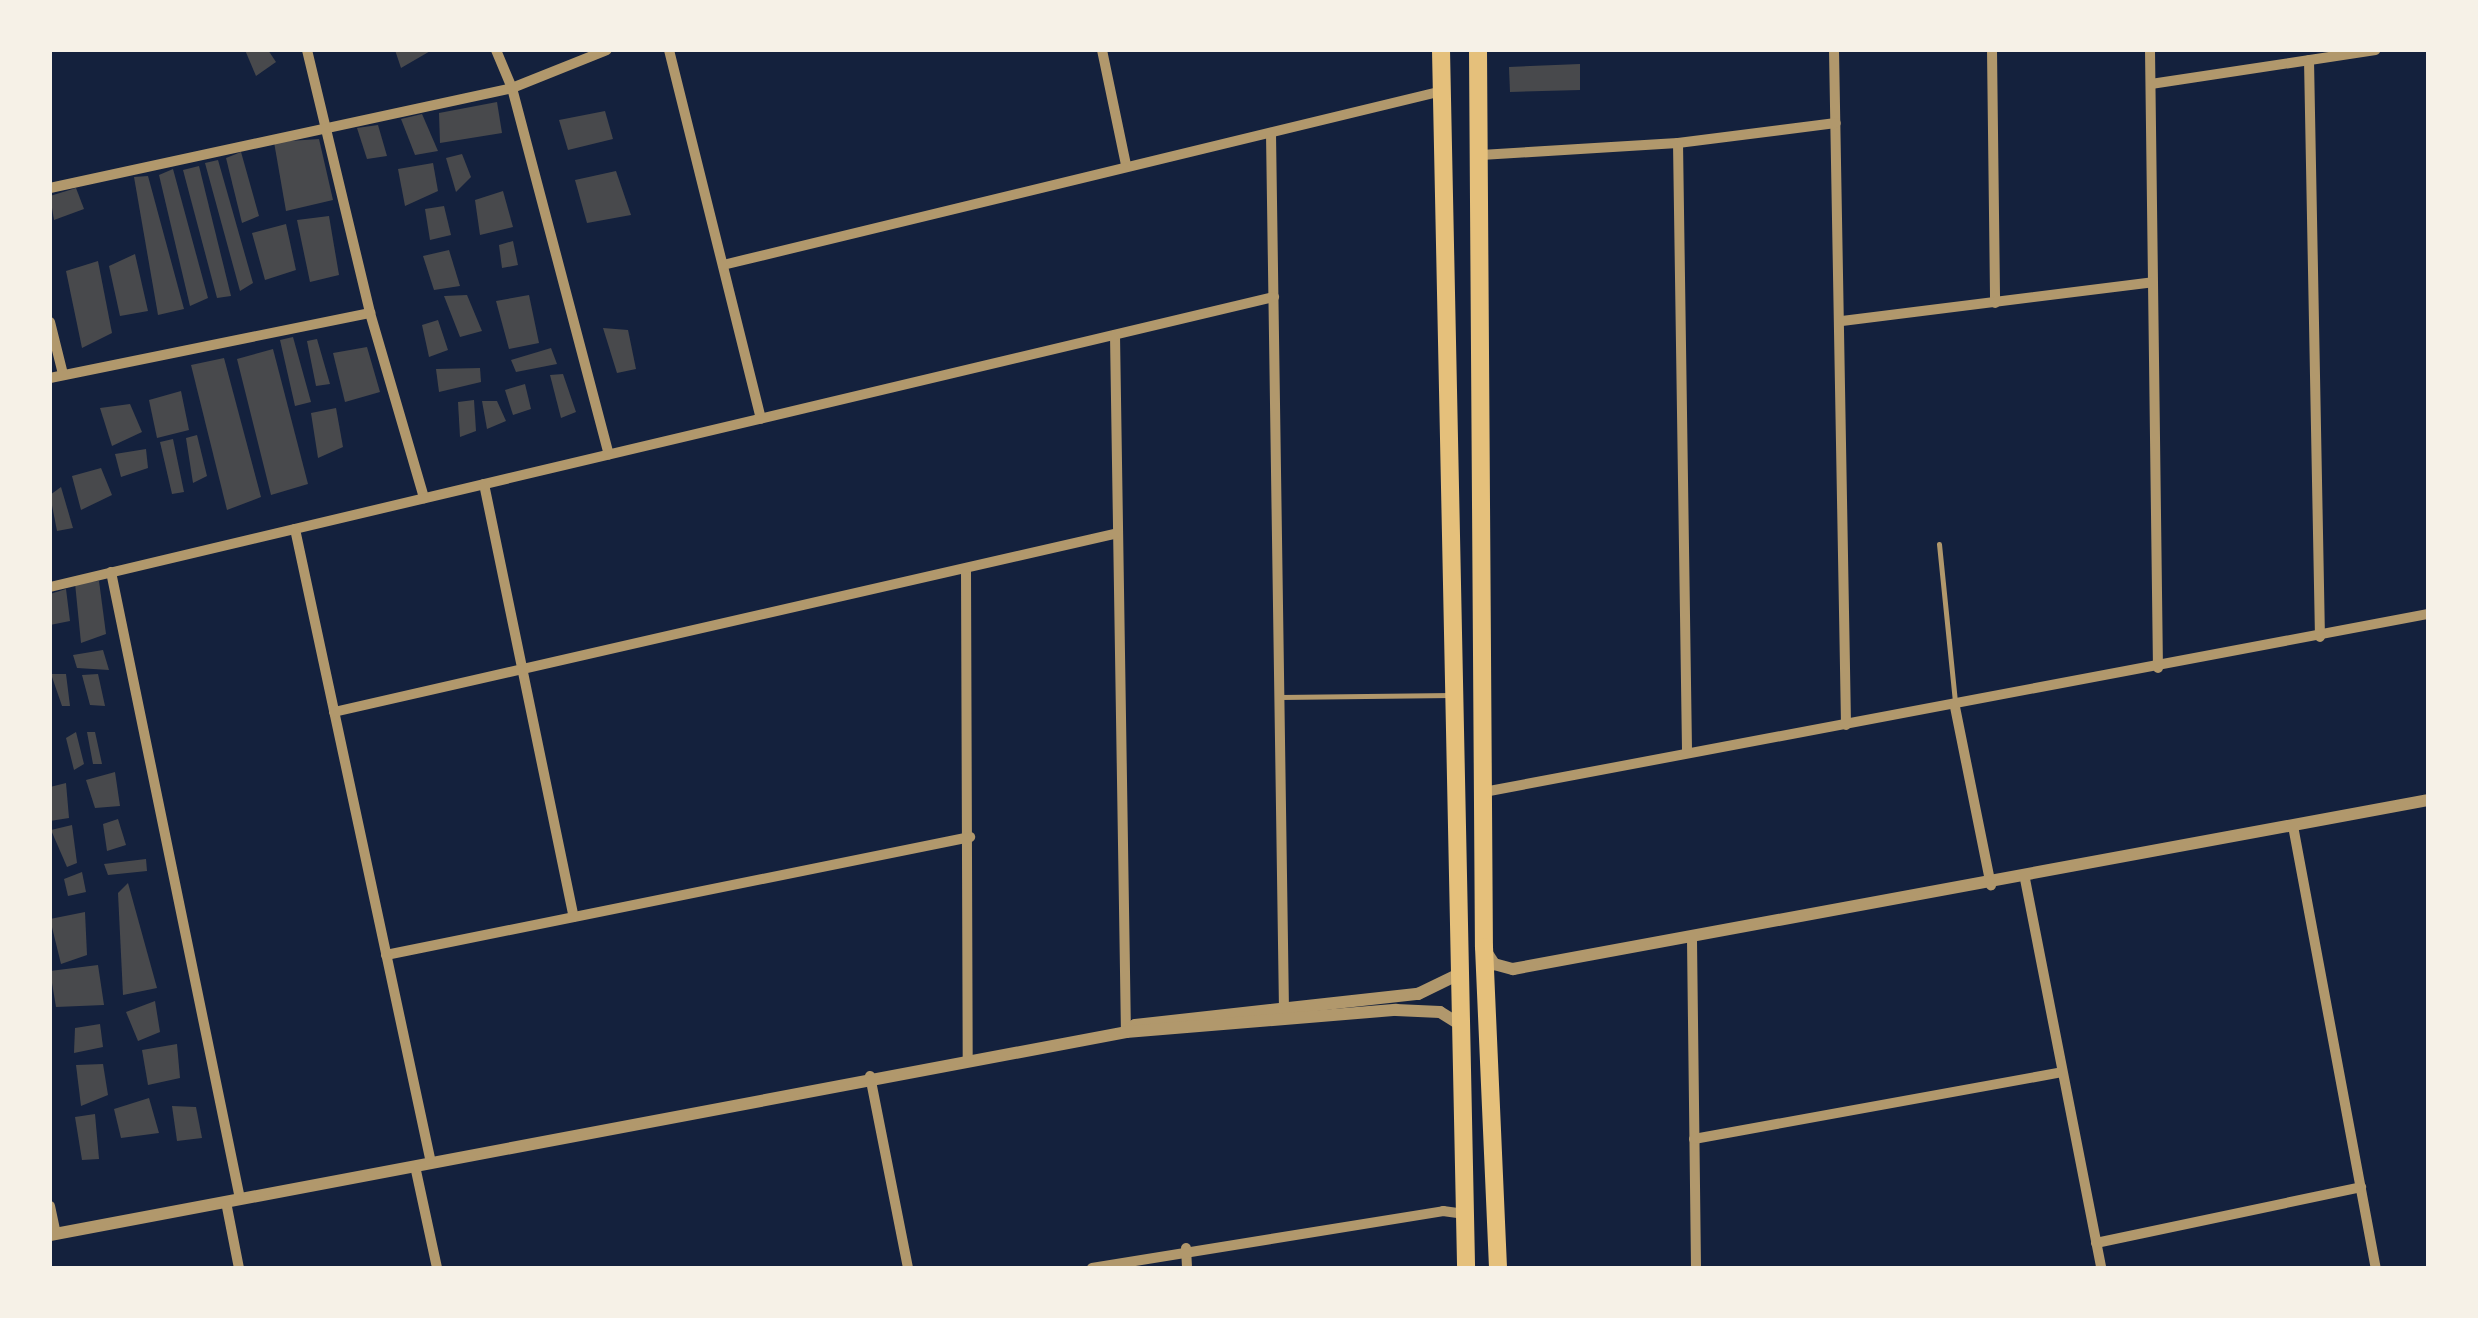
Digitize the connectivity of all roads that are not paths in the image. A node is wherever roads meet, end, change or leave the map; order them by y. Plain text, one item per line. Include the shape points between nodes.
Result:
1 (307, 50) edge
2 (496, 50) edge
3 (608, 50) edge
4 (669, 50) edge
5 (1102, 50) edge
6 (1441, 50) edge
7 (1478, 50) edge
8 (1834, 50) edge
9 (1992, 50) edge
10 (2150, 50) edge
11 (2375, 50) edge
12 (2309, 60) junction
13 (2150, 84) junction
14 (512, 88) junction
15 (1442, 91) junction
16 (1836, 124) junction
17 (328, 129) junction
18 (1272, 134) junction
19 (1678, 143) junction
20 (1481, 156) junction
21 (1126, 165) junction
22 (50, 188) edge
23 (723, 266) junction
24 (2154, 282) junction
25 (1274, 298) junction
26 (1995, 303) junction
27 (1481, 312) junction
28 (370, 313) junction
29 (1446, 320) junction
30 (1842, 321) junction
31 (50, 322) edge
32 (1116, 335) junction
33 (63, 374) junction
34 (50, 378) edge
35 (761, 418) junction
36 (609, 454) junction
37 (484, 484) junction
38 (424, 498) junction
39 (295, 529) junction
40 (1118, 534) junction
41 (1939, 544) dead end
42 (966, 571) junction
43 (111, 572) junction
44 (50, 586) edge
45 (2428, 614) edge
46 (2320, 637) junction
47 (2158, 668) junction
48 (522, 670) junction
49 (1454, 696) junction
50 (1280, 697) junction
51 (1956, 708) junction
52 (334, 712) junction
53 (1846, 724) junction
54 (1687, 753) junction
55 (1484, 792) junction
56 (2428, 800) edge
57 (2293, 826) junction
58 (970, 837) junction
59 (2025, 878) junction
60 (1992, 885) junction
61 (574, 917) junction
62 (1692, 940) junction
63 (1484, 947) junction
64 (386, 955) junction
65 (1513, 970) junction
66 (1458, 974) junction
67 (1487, 1004) junction
68 (1284, 1007) junction
69 (1460, 1025) junction
70 (1126, 1032) junction
71 (968, 1059) junction
72 (2062, 1072) junction
73 (870, 1076) junction
74 (1694, 1139) junction
75 (430, 1164) junction
76 (416, 1166) junction
77 (2361, 1187) junction
78 (233, 1200) junction
79 (50, 1206) edge
80 (1465, 1214) junction
81 (53, 1234) edge
82 (2096, 1243) junction
83 (1186, 1248) junction
84 (240, 1268) edge
85 (437, 1268) edge
86 (908, 1268) edge
87 (1092, 1268) edge
88 (1188, 1268) edge
89 (1466, 1268) edge
90 (1498, 1268) edge
91 (1696, 1268) edge
92 (2101, 1268) edge
93 (2376, 1268) edge

1 - 17 street
2 - 14 street
3 - 14 street
4 - 23 street
5 - 21 street
6 - 15 main road
7 - 20 main road
8 - 16 street
9 - 26 street
10 - 13 street
11 - 12 street
12 - 13 street
12 - 46 street
13 - 24 street
14 - 17 street
14 - 36 street
15 - 18 street
15 - 29 main road
16 - 19 street
16 - 30 street
17 - 22 street
17 - 28 street
18 - 21 street
18 - 25 street
19 - 20 street
19 - 54 street
20 - 27 main road
21 - 23 street
23 - 35 street
24 - 26 street
24 - 47 street
25 - 32 street
25 - 50 street
26 - 30 street
27 - 29 main road
27 - 55 main road
28 - 33 street
28 - 38 street
29 - 49 main road
30 - 53 street
31 - 33 street
32 - 35 street
32 - 40 street
33 - 34 street
35 - 36 street
36 - 37 street
37 - 38 street
37 - 48 street
38 - 39 street
39 - 43 street
39 - 52 street
40 - 42 street
40 - 70 street
41 - 51 lane
42 - 48 street
42 - 58 street
43 - 44 street
43 - 78 street
45 - 46 street
46 - 47 street
47 - 51 street
48 - 52 street
48 - 61 street
49 - 50 lane
49 - 66 main road
50 - 68 street
51 - 53 street
51 - 60 street
52 - 64 street
53 - 54 street
54 - 55 street
55 - 63 main road
56 - 57 street
57 - 59 street
57 - 77 street
58 - 61 street
58 - 71 street
59 - 60 street
59 - 72 street
60 - 62 street
61 - 64 street
62 - 65 street
62 - 74 street
63 - 65 street via 1494,964
63 - 67 main road
64 - 75 street
65 - 67 street via 1495,983
66 - 68 street via 1418,994
66 - 69 main road
67 - 90 main road
68 - 70 street via 1135,1025
69 - 70 street via 1440,1012 1396,1010
69 - 80 main road
70 - 71 street
71 - 73 street
72 - 74 street
72 - 82 street
73 - 75 street
73 - 86 street
74 - 91 street
75 - 76 street
76 - 78 street
76 - 85 street
77 - 82 street
77 - 93 street
78 - 81 street
78 - 84 street
79 - 81 street
80 - 83 street via 1443,1210
80 - 89 main road
82 - 92 street
83 - 87 street
83 - 88 street

